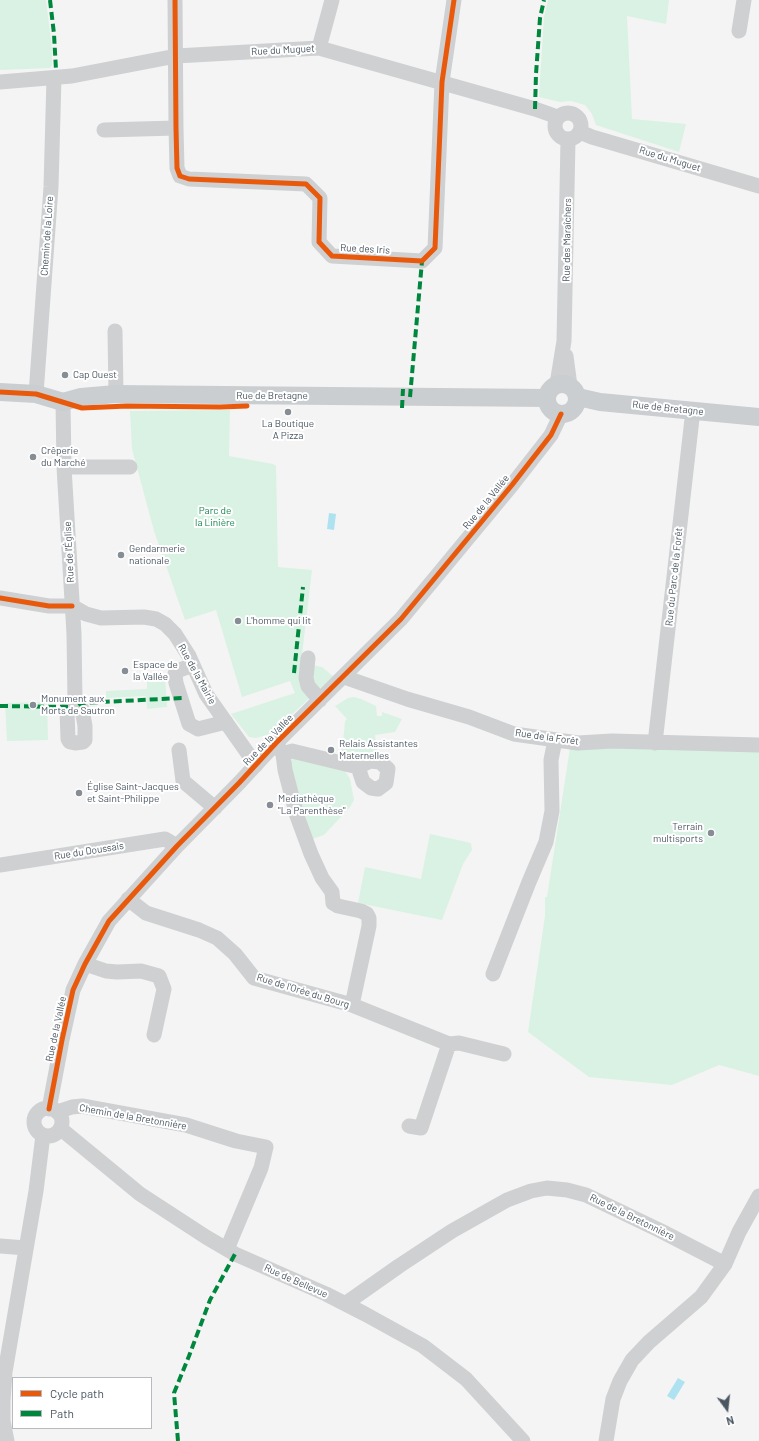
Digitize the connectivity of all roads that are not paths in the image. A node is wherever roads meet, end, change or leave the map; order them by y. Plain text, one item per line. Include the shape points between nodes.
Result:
1 (175, 0) edge
2 (332, 0) edge
3 (454, 0) edge
4 (744, 0) edge
5 (739, 31) dead end
6 (319, 48) junction
7 (176, 56) junction
8 (54, 78) junction
9 (0, 82) edge
10 (442, 82) junction
11 (557, 118) junction
12 (176, 128) junction
13 (104, 130) dead end
14 (574, 136) junction
15 (759, 186) edge
16 (115, 332) dead end
17 (563, 391) junction
18 (0, 392) edge
19 (36, 394) junction
20 (116, 394) junction
21 (63, 402) junction
22 (693, 410) junction
23 (561, 414) junction
24 (759, 417) edge
25 (64, 467) junction
26 (130, 467) dead end
27 (0, 598) edge
28 (72, 606) junction
29 (308, 658) dead end
30 (193, 665) junction
31 (344, 677) junction
32 (320, 700) junction
33 (75, 702) dead end
34 (226, 722) junction
35 (555, 740) junction
36 (655, 743) junction
37 (759, 745) edge
38 (280, 748) junction
39 (179, 750) dead end
40 (256, 765) junction
41 (358, 767) dead end
42 (215, 808) junction
43 (177, 846) junction
44 (0, 865) edge
45 (128, 899) junction
46 (85, 964) junction
47 (493, 974) dead end
48 (352, 1005) junction
49 (154, 1035) dead end
50 (449, 1044) junction
51 (504, 1054) dead end
52 (53, 1110) junction
53 (409, 1126) dead end
54 (61, 1129) junction
55 (43, 1135) junction
56 (759, 1196) edge
57 (0, 1246) edge
58 (26, 1248) junction
59 (227, 1249) junction
60 (724, 1264) junction
61 (345, 1304) junction
62 (7, 1441) edge
63 (524, 1441) edge
64 (606, 1441) edge

1 - 7 street, Rue des Iris
2 - 6 street
3 - 10 street
4 - 5 street
6 - 7 street, Rue du Muguet
6 - 10 street, Rue du Muguet
7 - 8 street, Rue du Muguet
7 - 12 street, Rue des Iris
8 - 9 street, Rue du Muguet
8 - 19 street, Chemin de la Loire via 51,187
10 - 11 street, Rue du Muguet via 535,109
10 - 12 street, Rue des Iris via 436,248 422,261 332,256 319,242 320,198 306,184 189,179 180,176 177,168
11 - 14 street via 554,126 557,134 564,139
11 - 14 street via 569,113 577,116 581,124
12 - 13 street
14 - 15 street, Rue du Muguet via 592,137
14 - 17 street, Rue des Maraîchers
16 - 20 street
17 - 20 main road, Rue de Bretagne
17 - 22 main road, Rue de Bretagne via 600,402
17 - 23 main road via 548,406
17 - 23 main road via 577,402 573,410
18 - 19 main road
19 - 21 main road
20 - 21 main road, Rue de Bretagne via 81,397
21 - 25 street, Rue de l'Église
22 - 24 main road, Rue de Bretagne
22 - 36 street, Rue du Parc de la Forêt
23 - 31 street, Rue de la Vallée via 551,435 417,601
25 - 26 street
25 - 28 street, Rue de l'Église
27 - 28 street via 49,606
28 - 30 street, Rue de la Mairie via 86,614 101,618 156,619 175,634
28 - 33 street, Rue de l'Église
29 - 32 street via 308,686
30 - 34 street, Rue de la Mairie via 206,694
30 - 34 street via 175,674 189,724 198,729
31 - 32 street, Rue de la Vallée
31 - 35 street, Rue de la Forêt via 514,734
32 - 38 street, Rue de la Vallée
34 - 40 street, Rue de la Mairie
35 - 36 street, Rue de la Forêt via 578,743
35 - 47 street via 550,760 552,811 546,842
36 - 37 street, Rue de la Forêt
38 - 40 street, Rue de la Vallée
38 - 41 street
38 - 48 street via 297,816 317,866 332,892 334,904 367,914 369,922
39 - 42 street via 183,781
40 - 42 street, Rue de la Vallée
42 - 43 street, Rue de la Vallée
43 - 44 street, Rue du Doussais via 165,840
43 - 45 street, Rue de la Vallée
45 - 46 street, Rue de la Vallée via 109,920
45 - 48 street, Rue de l'Orée du Bourg via 146,913 217,938 235,954 254,978
46 - 49 street via 106,971 141,971 159,976 164,989
46 - 52 street, Rue de la Vallée via 73,990 62,1040
48 - 50 street, Rue de l'Orée du Bourg
50 - 51 street, Rue de l'Orée du Bourg via 459,1043
50 - 53 street via 421,1128
52 - 54 street via 62,1120
52 - 55 street via 40,1112 35,1120 36,1129
52 - 59 street, Chemin de la Bretonnière via 82,1106 186,1125 236,1141 266,1147 258,1175
54 - 55 street via 51,1136
54 - 59 street, Rue de Bellevue via 140,1194
55 - 58 street
56 - 60 street
57 - 58 street
58 - 62 street via 5,1372 3,1414
59 - 61 street, Rue de Bellevue
60 - 61 street, Rue de la Bretonnière via 586,1195 547,1188 507,1200 452,1231
60 - 64 street via 701,1297 632,1360 620,1380 613,1399
61 - 63 street, Rue de Bellevue via 423,1346 466,1379

